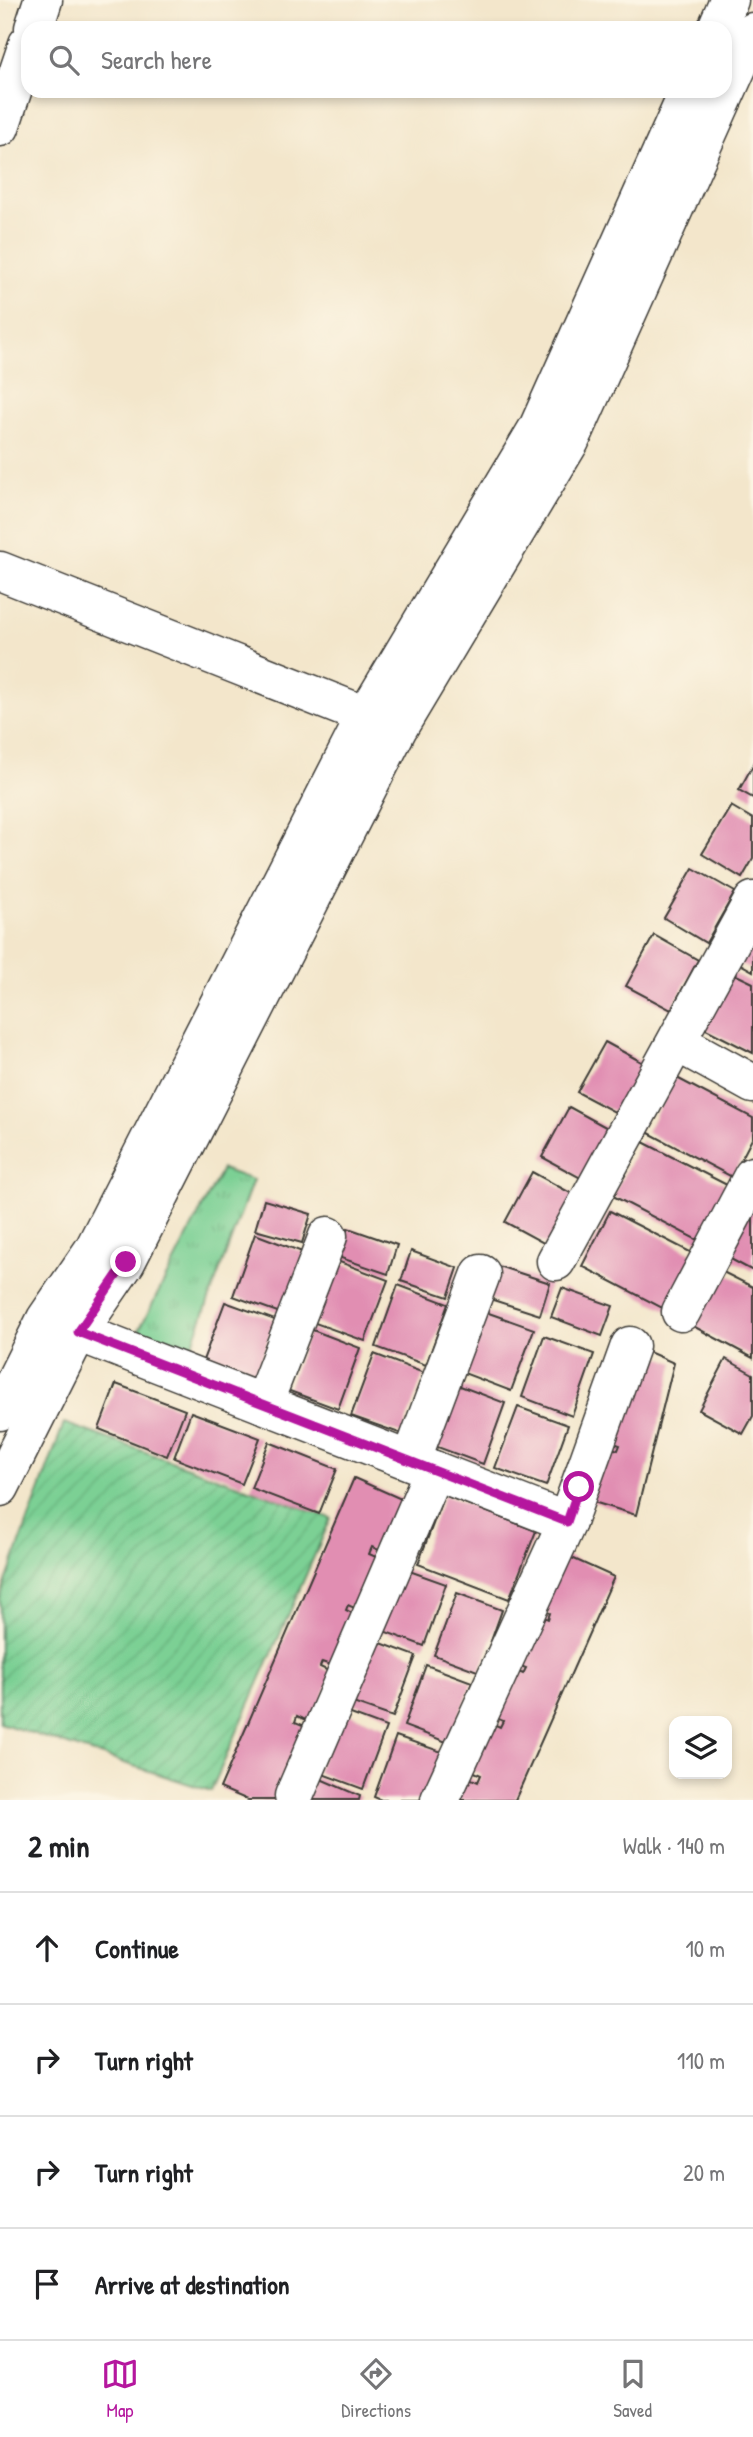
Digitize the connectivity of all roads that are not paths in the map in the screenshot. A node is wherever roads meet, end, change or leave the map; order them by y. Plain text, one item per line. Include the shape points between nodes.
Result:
1 (43, 0) edge
2 (729, 0) edge
3 (36, 21) edge
4 (720, 21) edge
5 (753, 32) edge
6 (21, 65) edge
7 (732, 79) edge
8 (686, 98) edge
9 (723, 98) edge
10 (0, 127) edge
11 (0, 571) edge
12 (382, 722) junction
13 (753, 901) edge
14 (677, 1042) junction
15 (753, 1084) edge
16 (753, 1175) edge
17 (328, 1236) dead end
18 (556, 1261) dead end
19 (481, 1274) dead end
20 (681, 1312) dead end
21 (78, 1332) junction
22 (630, 1346) dead end
23 (263, 1404) junction
24 (0, 1411) edge
25 (422, 1466) junction
26 (0, 1487) edge
27 (567, 1522) junction
28 (294, 1796) dead end
29 (440, 1800) edge

1 - 3 street
2 - 4 street
5 - 7 street
6 - 10 street
8 - 12 street via 538,428
9 - 12 street via 570,441
11 - 12 street
12 - 21 street via 126,1262
12 - 24 street via 94,1249 46,1319
13 - 14 street
14 - 15 street
14 - 18 street
16 - 20 street
17 - 23 street
19 - 25 street
21 - 23 street
21 - 26 street
22 - 27 street
23 - 25 street
25 - 27 street
25 - 28 street
27 - 29 street

